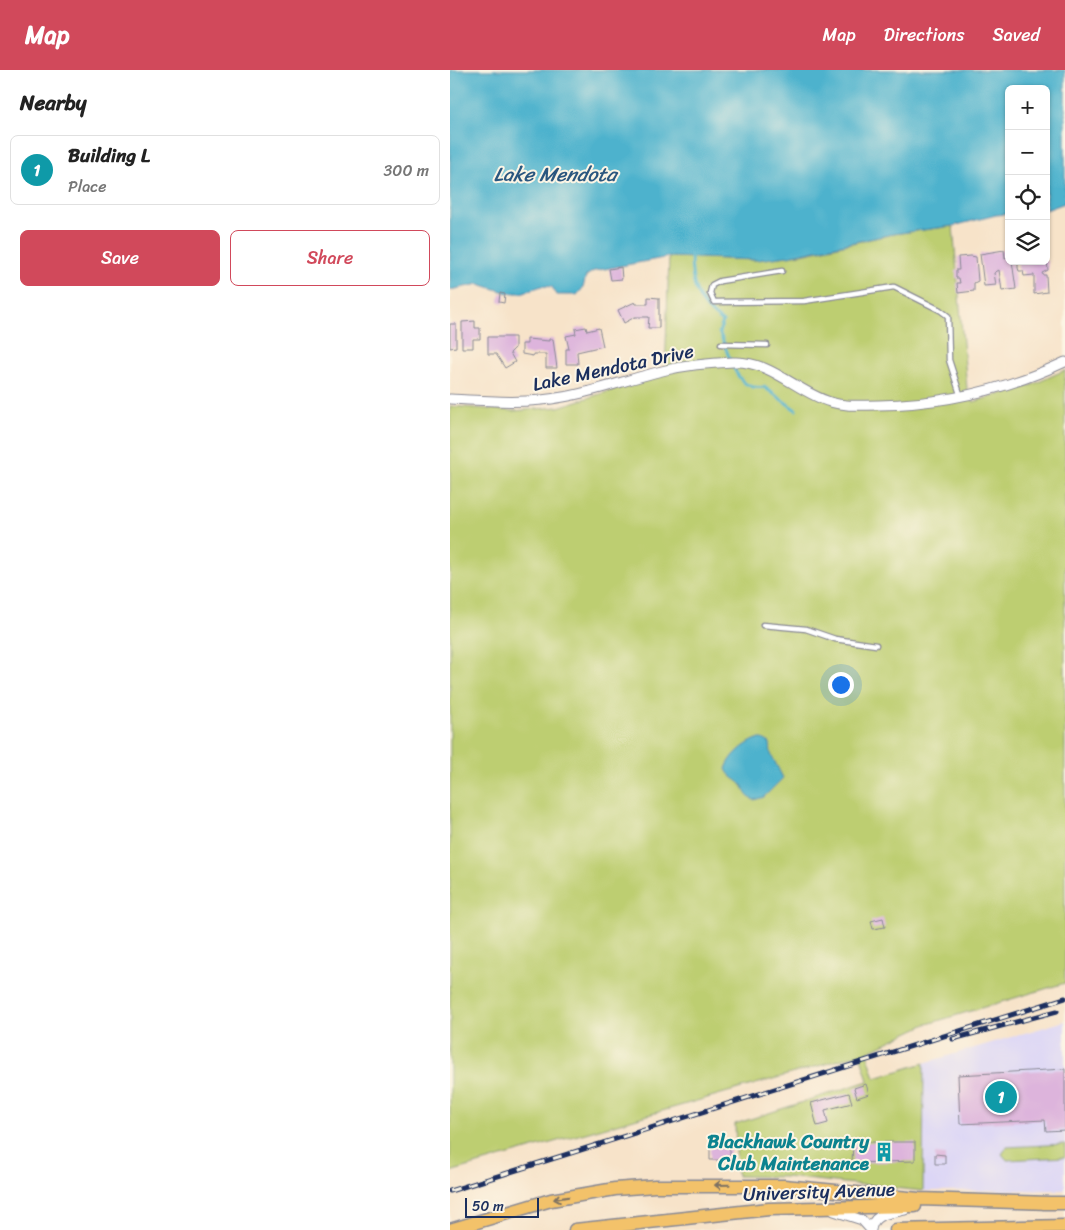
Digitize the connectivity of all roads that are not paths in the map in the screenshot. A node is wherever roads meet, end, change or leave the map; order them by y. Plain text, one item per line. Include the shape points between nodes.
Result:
1 (782, 271) dead end
2 (721, 344) dead end
3 (767, 345) dead end
4 (1065, 362) edge
5 (960, 397) junction
6 (450, 399) edge
7 (763, 625) dead end
8 (876, 645) dead end
9 (1050, 1203) junction
10 (1065, 1203) edge
11 (917, 1206) junction
12 (814, 1207) junction
13 (1065, 1226) edge
14 (986, 1229) edge
15 (450, 1230) edge
16 (575, 1230) edge
17 (871, 1230) edge
18 (896, 1230) edge

1 - 5 lane via 720,281 712,285 710,292 714,302 804,300 894,287 948,316 949,360
2 - 3 lane
4 - 5 street, Lake Mendota Drive via 1016,383
5 - 6 street, Lake Mendota Drive via 902,405 843,405 828,402 761,367 736,362 665,370 587,392 536,401
7 - 8 lane via 806,629 835,639
9 - 10 main road, University Avenue
9 - 11 main road, University Avenue
9 -> 15 main road via 919,1199 784,1186 655,1186 551,1200
11 - 12 main road, University Avenue
11 - 17 street via 878,1216
12 - 16 main road, University Avenue
12 - 17 street via 856,1218
13 - 14 main road
14 - 18 main road

